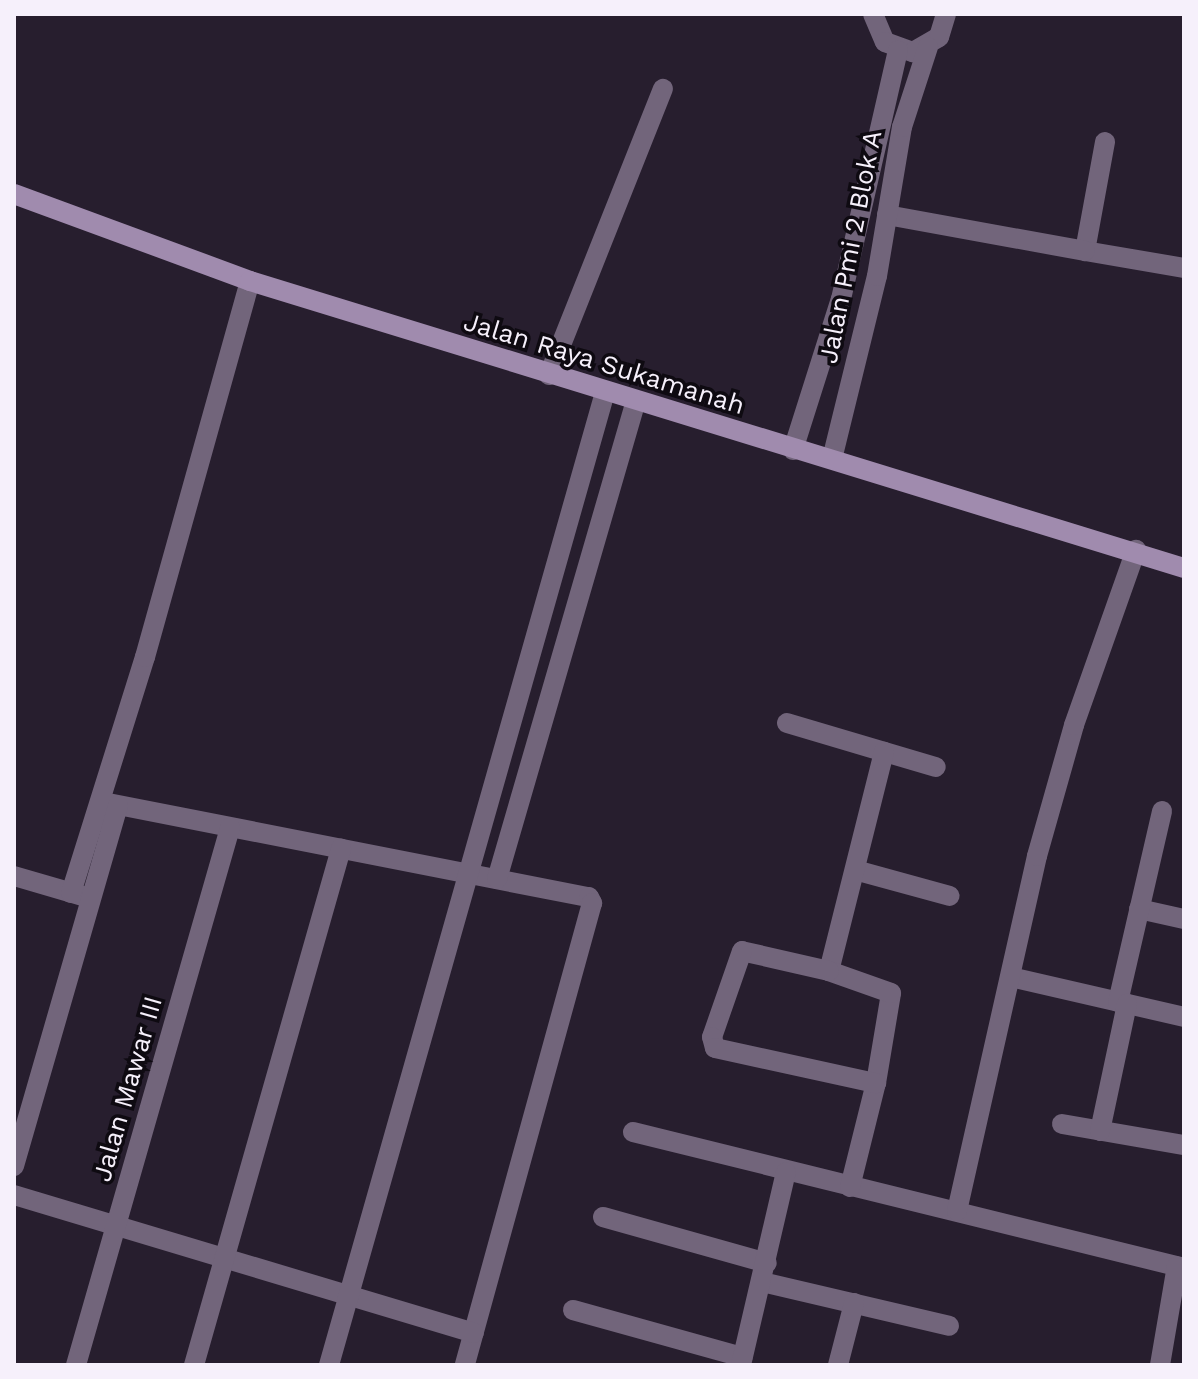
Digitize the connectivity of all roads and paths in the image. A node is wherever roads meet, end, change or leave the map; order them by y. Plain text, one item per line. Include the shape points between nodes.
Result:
1 (873, 14) edge
2 (946, 14) edge
3 (928, 47) junction
4 (898, 50) junction
5 (663, 89) dead end
6 (1105, 142) dead end
7 (14, 194) edge
8 (887, 215) junction
9 (853, 245) junction
10 (1085, 251) junction
11 (881, 253) junction
12 (1184, 268) edge
13 (250, 281) junction
14 (549, 375) junction
15 (605, 392) junction
16 (636, 401) junction
17 (793, 450) junction
18 (832, 459) junction
19 (1136, 550) junction
20 (1184, 568) edge
21 (787, 723) dead end
22 (884, 752) junction
23 (936, 767) dead end
24 (110, 804) junction
25 (1162, 811) dead end
26 (230, 828) junction
27 (341, 849) junction
28 (855, 870) junction
29 (467, 873) junction
30 (14, 876) edge
31 (497, 879) junction
32 (71, 893) junction
33 (950, 896) dead end
34 (92, 899) junction
35 (1139, 909) junction
36 (1184, 919) edge
37 (829, 971) junction
38 (1011, 977) junction
39 (1122, 1003) junction
40 (1184, 1017) edge
41 (876, 1083) junction
42 (1062, 1124) dead end
43 (1100, 1131) junction
44 (633, 1132) dead end
45 (1184, 1145) edge
46 (14, 1166) edge
47 (786, 1172) junction
48 (850, 1187) junction
49 (14, 1195) edge
50 (957, 1211) junction
51 (603, 1217) dead end
52 (116, 1226) junction
53 (225, 1258) junction
54 (1180, 1267) edge
55 (765, 1273) junction
56 (346, 1294) junction
57 (854, 1303) junction
58 (573, 1310) dead end
59 (949, 1326) dead end
60 (474, 1333) junction
61 (742, 1361) edge
62 (76, 1365) edge
63 (194, 1365) edge
64 (329, 1365) edge
65 (465, 1365) edge
66 (838, 1365) edge
67 (1160, 1365) edge

1 - 4 street via 876,29
2 - 3 street, Jalan Pmi 2 Blok A via 939,37
3 - 4 street
3 - 8 street, Jalan Pmi 2 Blok A via 902,127
4 - 9 street, Jalan Pmi 2 Blok A
5 - 14 street
6 - 10 street
7 - 13 street, Jalan Raya Sukamanah
8 - 10 street
8 - 11 street, Jalan Pmi 2 Blok A
9 - 11 street
9 - 17 street, Jalan Pmi 2 Blok A
10 - 12 street
11 - 18 street, Jalan Pmi 2 Blok A
13 - 14 street, Jalan Raya Sukamanah
13 - 24 street
14 - 15 street, Jalan Raya Sukamanah
15 - 16 street, Jalan Raya Sukamanah
15 - 29 street
16 - 17 street, Jalan Raya Sukamanah
16 - 31 street
17 - 18 street, Jalan Raya Sukamanah
18 - 19 street, Jalan Raya Sukamanah
19 - 20 street, Jalan Raya Sukamanah
19 - 38 street via 1074,725
21 - 22 street
22 - 23 street
22 - 28 street
24 - 26 street
24 - 32 street
24 - 34 street
25 - 35 street
26 - 27 street
26 - 52 street, Jalan Mawar III
27 - 29 street
27 - 53 street
28 - 33 street
28 - 37 street
29 - 31 street
29 - 56 street
30 - 32 street
31 - 60 street via 583,894 592,903
32 - 34 street
34 - 46 street
35 - 36 street
35 - 39 street
37 - 41 street via 891,993
37 - 41 street via 742,951 711,1043
38 - 39 street
38 - 50 street
39 - 40 street
39 - 43 street
41 - 48 street
42 - 43 street
43 - 45 street
44 - 47 street
47 - 48 street
47 - 55 street
48 - 50 street
49 - 52 street
50 - 54 street
51 - 55 street
52 - 53 street
52 - 62 street, Jalan Mawar III
53 - 56 street
53 - 63 street
54 - 67 street
55 - 57 street
55 - 61 street
56 - 60 street
56 - 64 street
57 - 59 street
57 - 66 street
58 - 61 street
60 - 65 street

